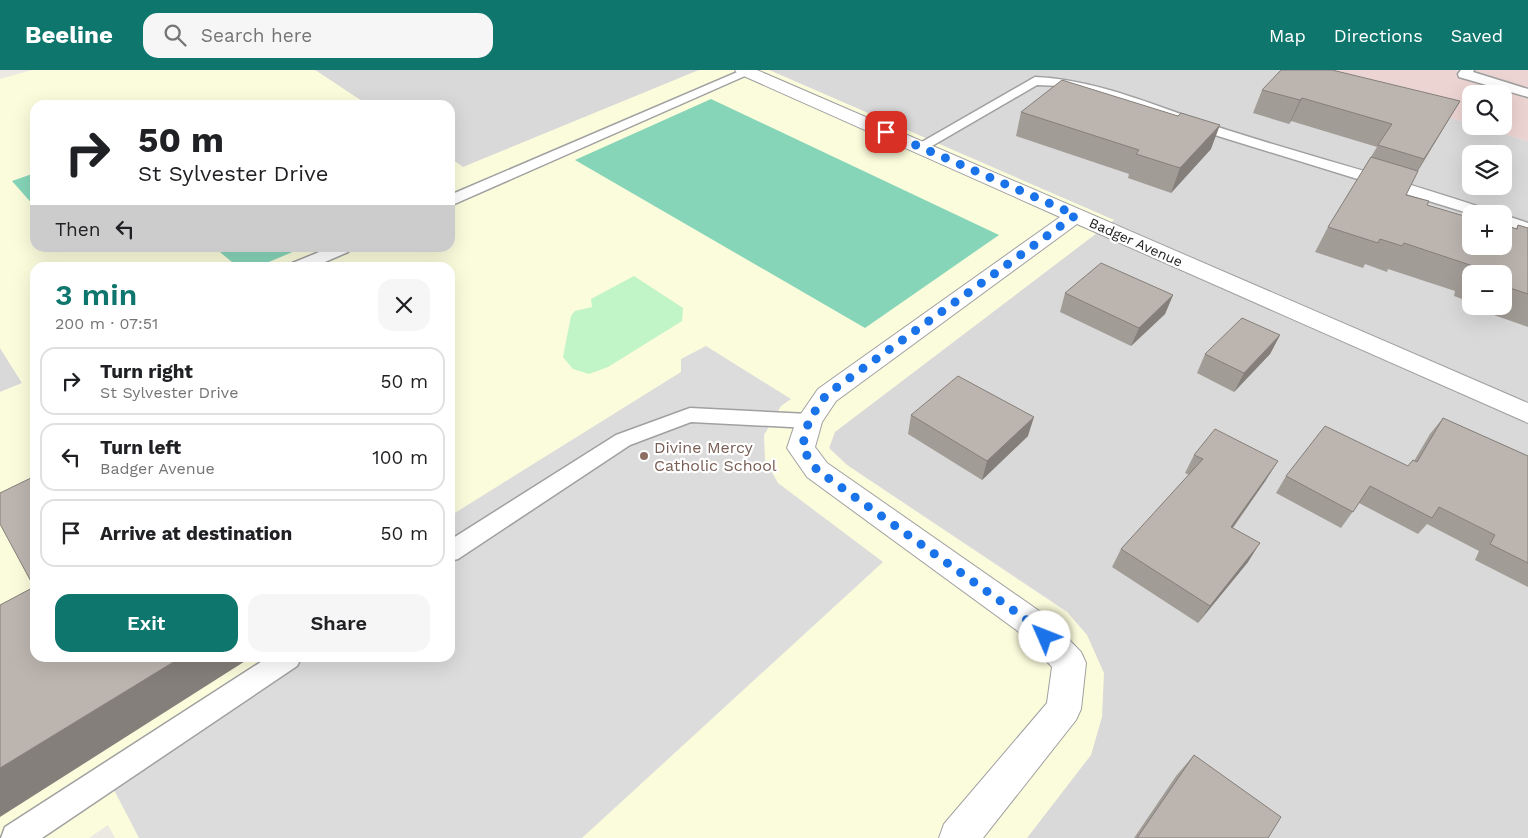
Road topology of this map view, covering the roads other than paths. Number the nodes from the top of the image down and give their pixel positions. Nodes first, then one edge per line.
1 (1468, 70) edge
2 (745, 71) edge
3 (1528, 93) edge
4 (920, 147) junction
5 (455, 199) edge
6 (1462, 206) edge
7 (1076, 215) junction
8 (1512, 223) edge
9 (1528, 228) edge
10 (333, 252) edge
11 (310, 262) edge
12 (1528, 414) edge
13 (809, 420) junction
14 (455, 549) edge
15 (282, 662) edge
16 (16, 838) edge
17 (958, 838) edge

1 - 3 lane
2 - 4 street, Badger Avenue
2 - 5 lane
4 - 6 lane
4 - 7 street, Badger Avenue
7 - 12 street, Badger Avenue
7 - 13 street
8 - 9 lane
10 - 11 lane
13 - 14 lane
13 - 17 street
15 - 16 lane

